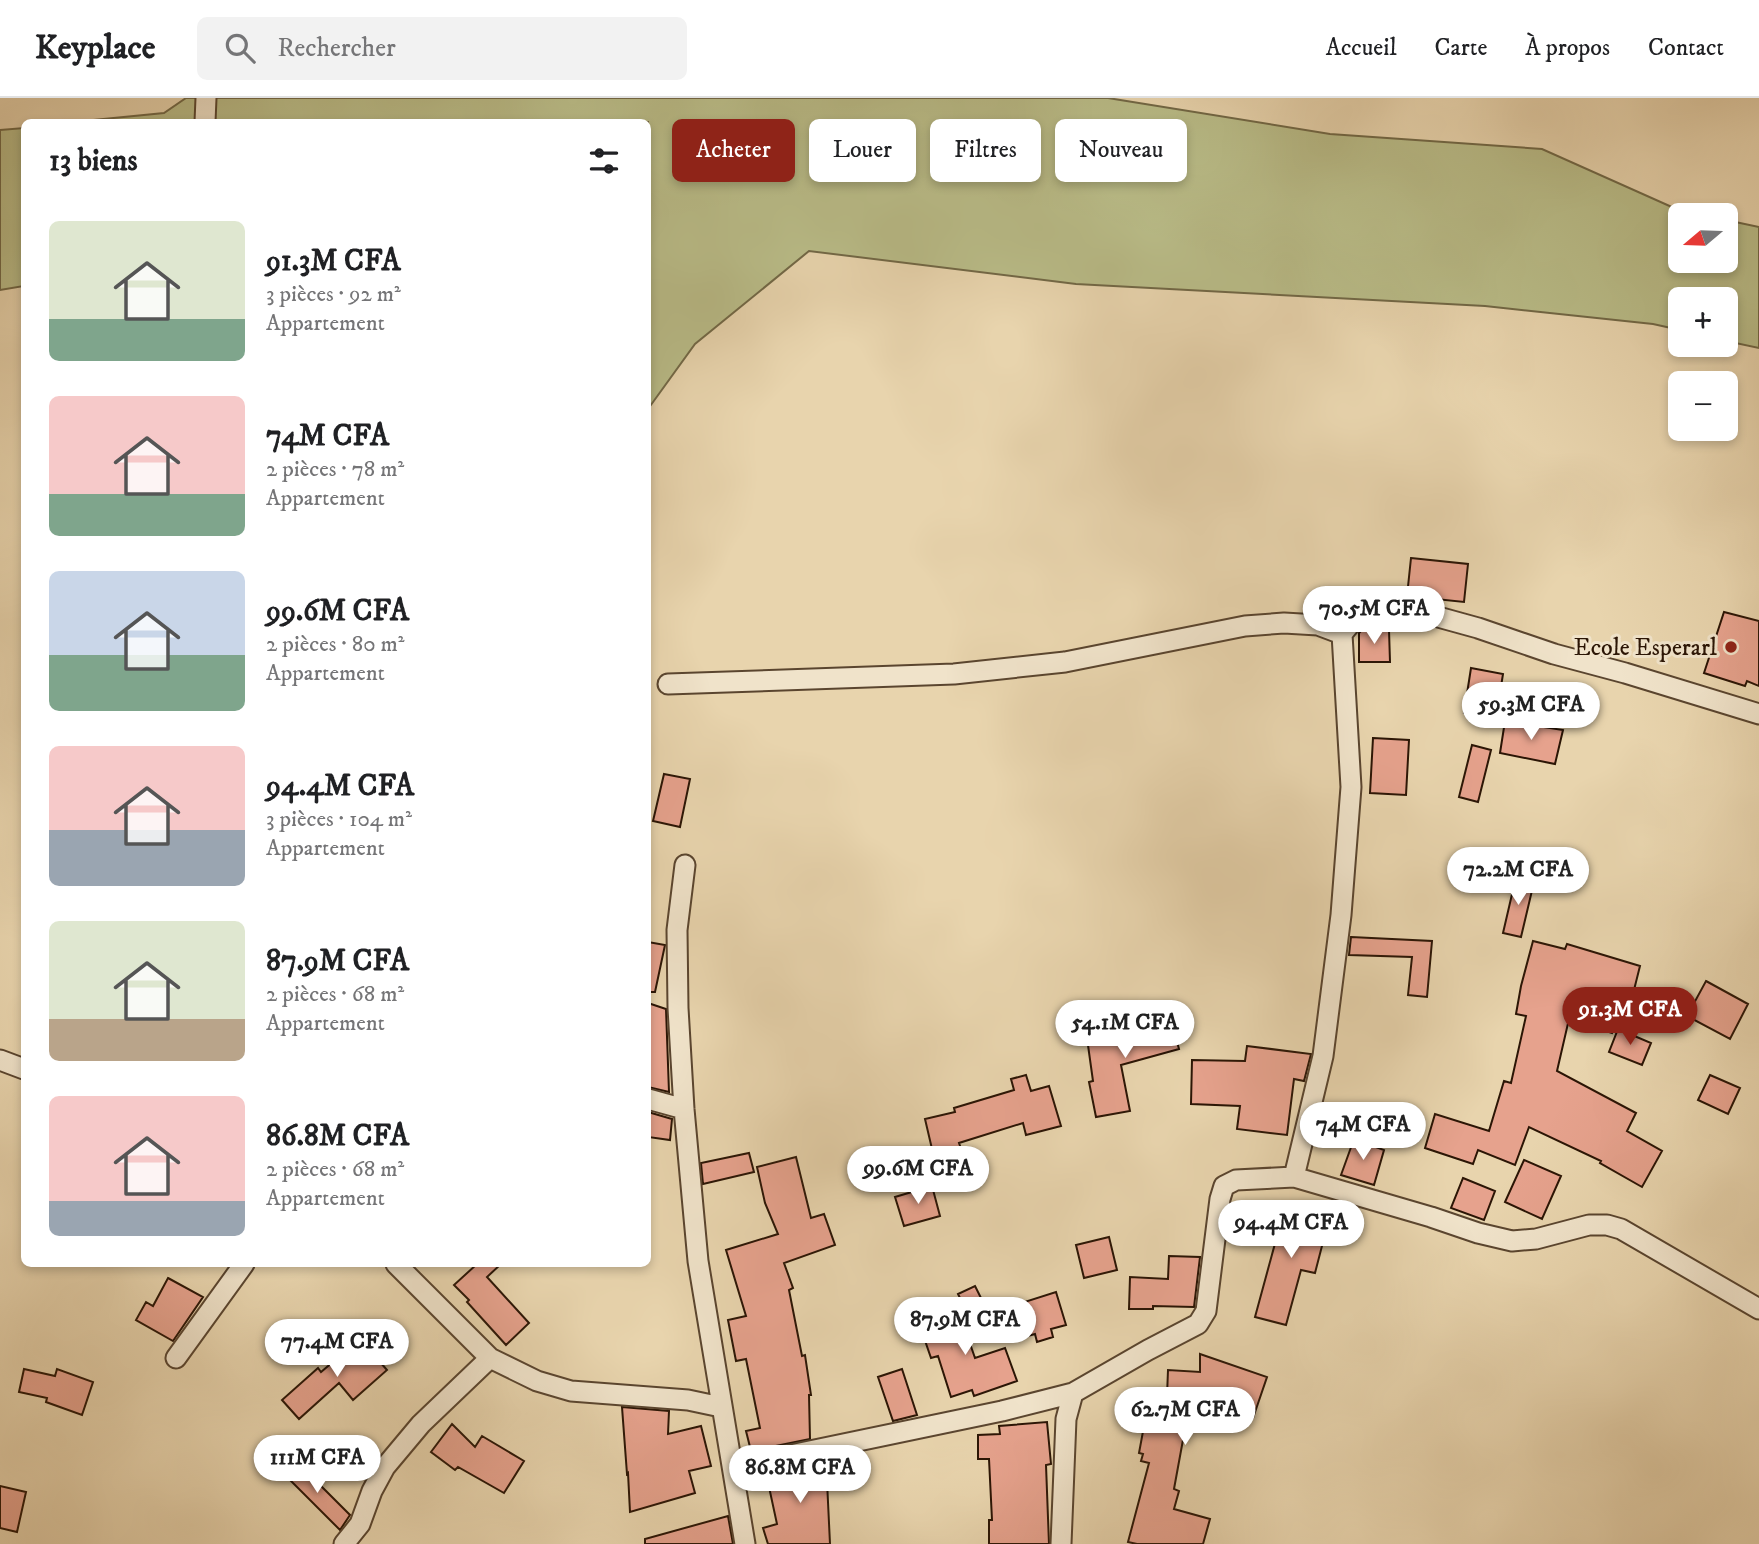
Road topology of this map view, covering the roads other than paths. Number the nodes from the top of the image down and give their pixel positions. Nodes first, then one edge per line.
1 (206, 98) edge
2 (205, 119) edge
3 (1342, 634) junction
4 (668, 684) dead end
5 (1759, 714) edge
6 (685, 865) dead end
7 (0, 1060) edge
8 (21, 1068) edge
9 (651, 1100) edge
10 (684, 1109) junction
11 (1294, 1177) junction
12 (242, 1267) edge
13 (399, 1267) edge
14 (1759, 1308) edge
15 (176, 1358) dead end
16 (490, 1358) junction
17 (1073, 1393) junction
18 (721, 1407) junction
19 (733, 1467) junction
20 (344, 1544) edge
21 (745, 1544) edge
22 (1061, 1544) edge

1 - 2 street
3 - 4 street
3 - 5 street
3 - 11 street
6 - 10 street
7 - 8 street
9 - 10 street
10 - 18 street
11 - 14 street
11 - 17 street
12 - 15 street
13 - 16 street
16 - 18 street
16 - 20 street
17 - 19 street
17 - 22 street
18 - 19 street
19 - 21 street

